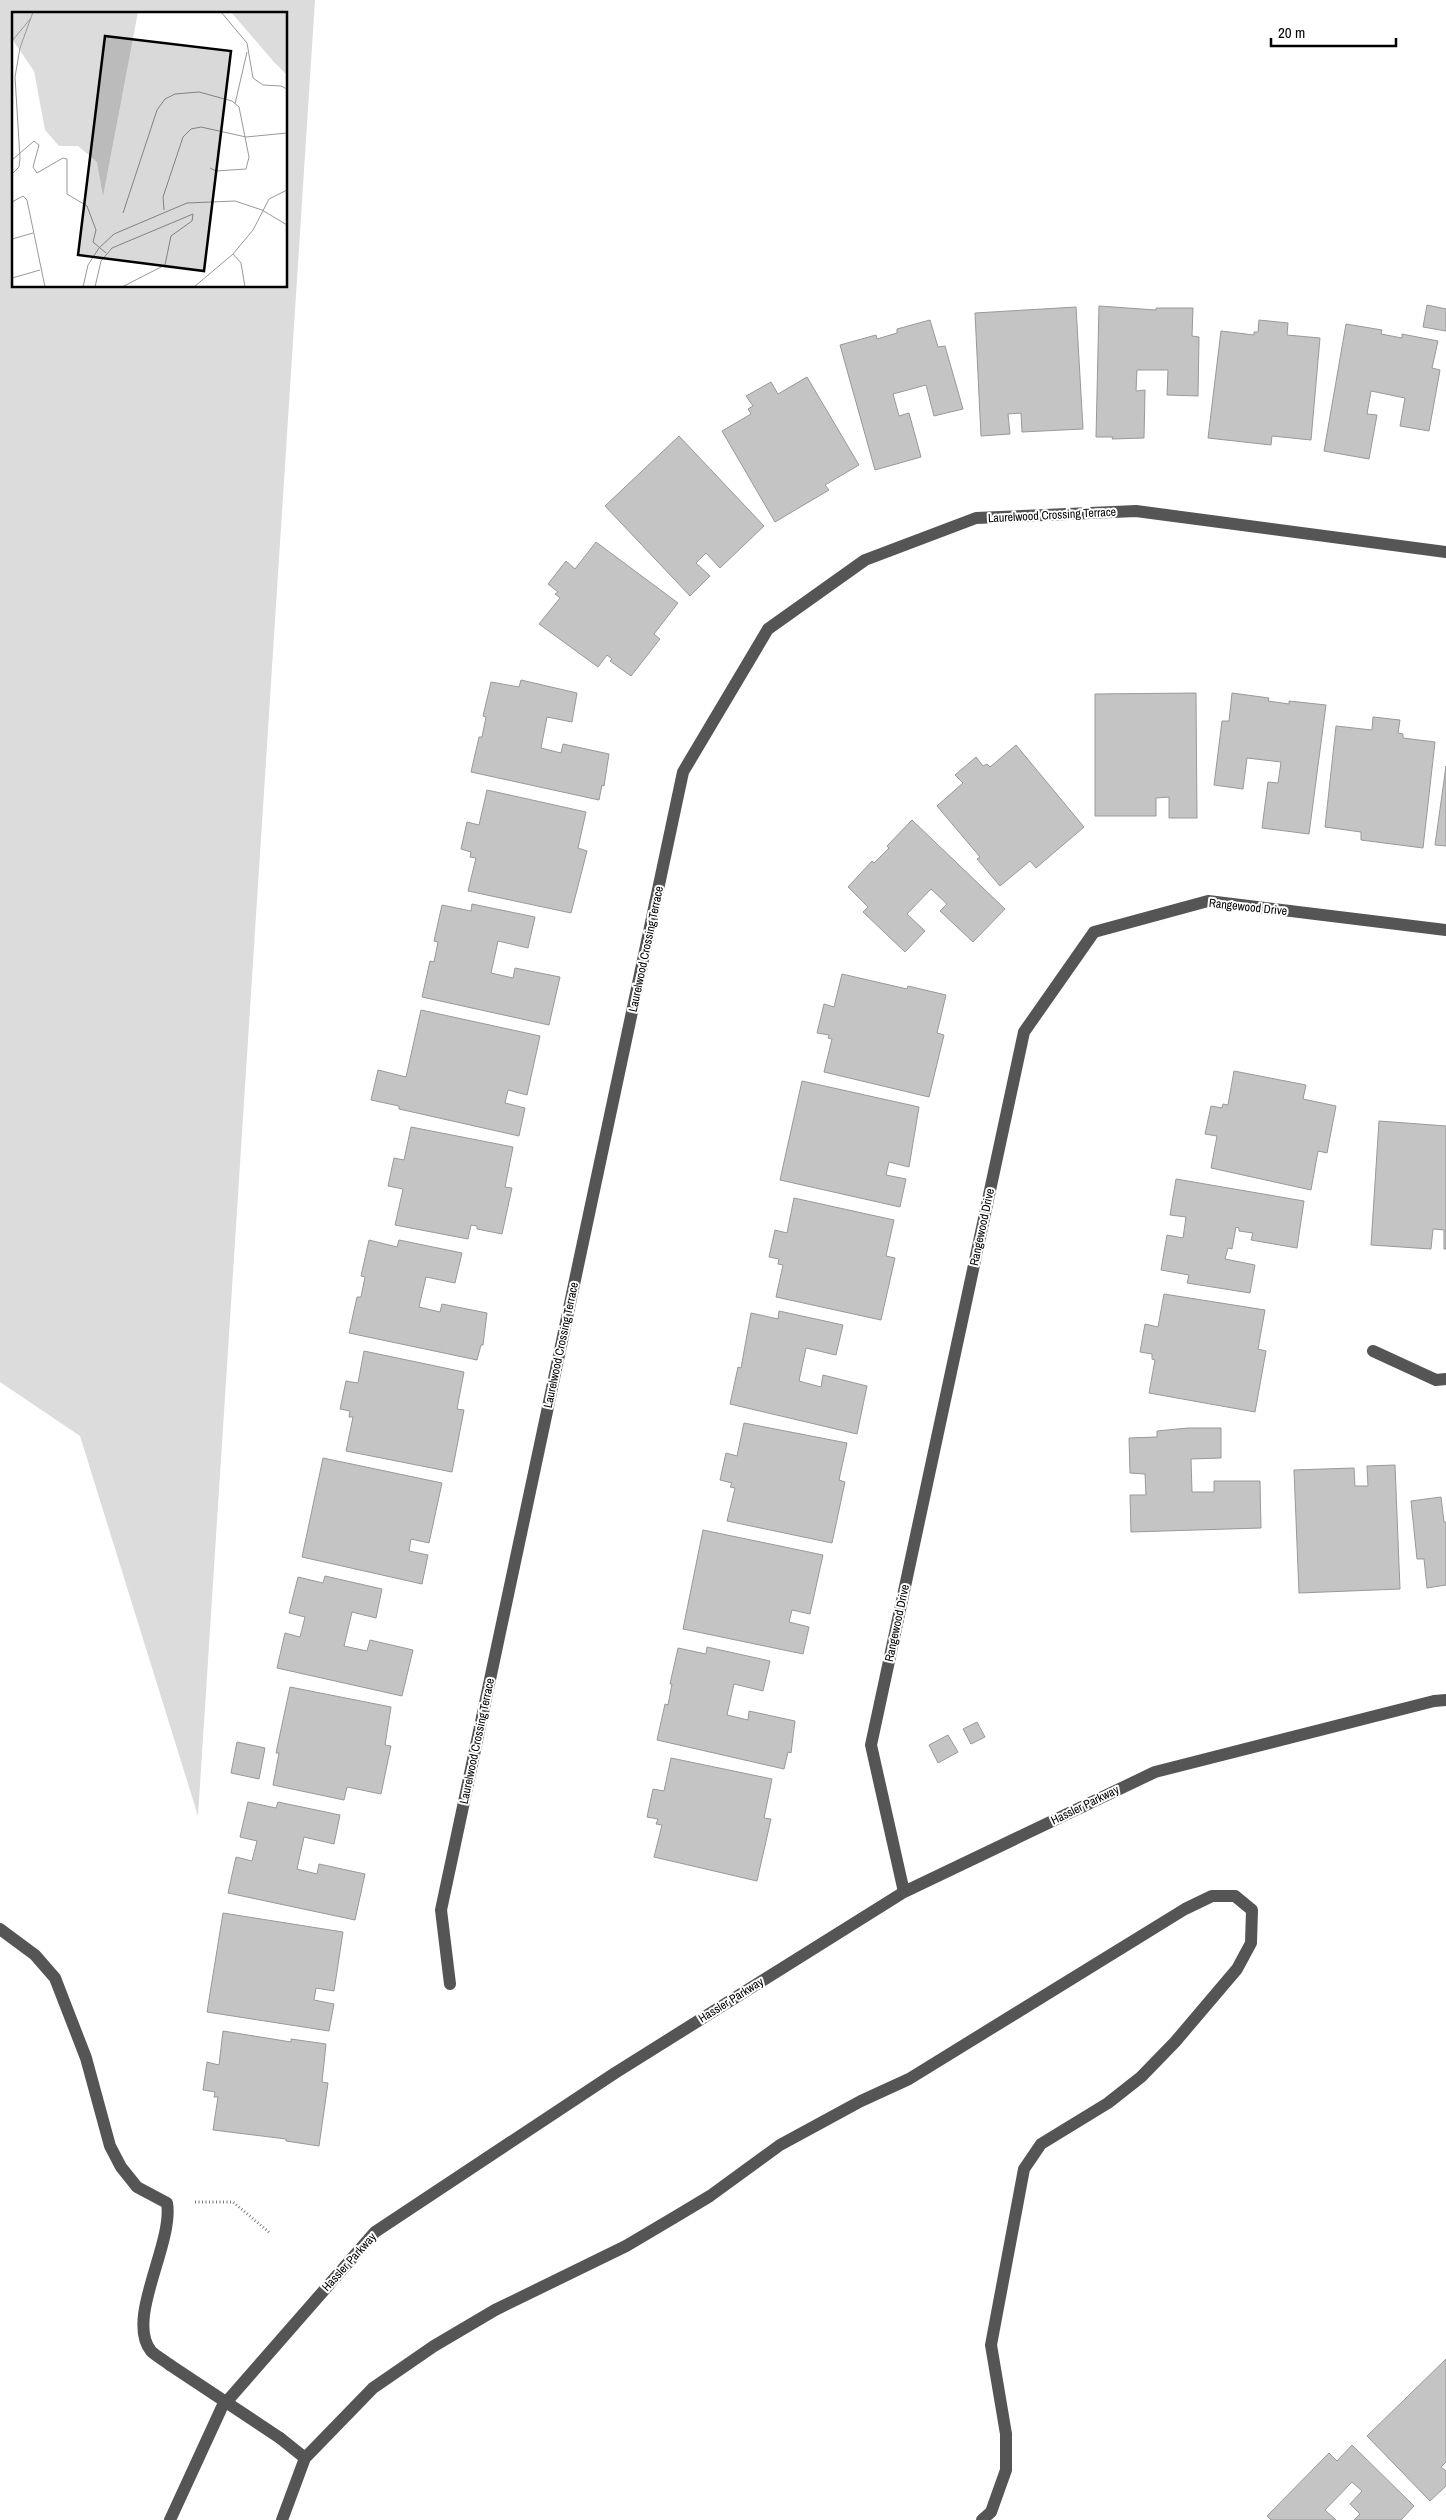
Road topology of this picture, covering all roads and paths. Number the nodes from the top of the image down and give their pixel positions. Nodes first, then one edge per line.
1 (1446, 552) edge
2 (1446, 930) edge
3 (1373, 1351) dead end
4 (1446, 1379) edge
5 (1446, 1700) edge
6 (904, 1892) junction
7 (0, 1929) edge
8 (450, 1984) dead end
9 (167, 2203) junction
10 (270, 2234) dead end
11 (305, 2458) junction
12 (170, 2520) edge
13 (282, 2520) edge
14 (982, 2520) edge

1 - 8 street, Laurelwood Crossing Terrace
2 - 6 street, Rangewood Drive
3 - 4 street
5 - 6 street, Hassler Parkway
6 - 12 street, Hassler Parkway
7 - 9 street
9 - 10 path
9 - 11 street, bridge
11 - 13 street
11 - 14 street

